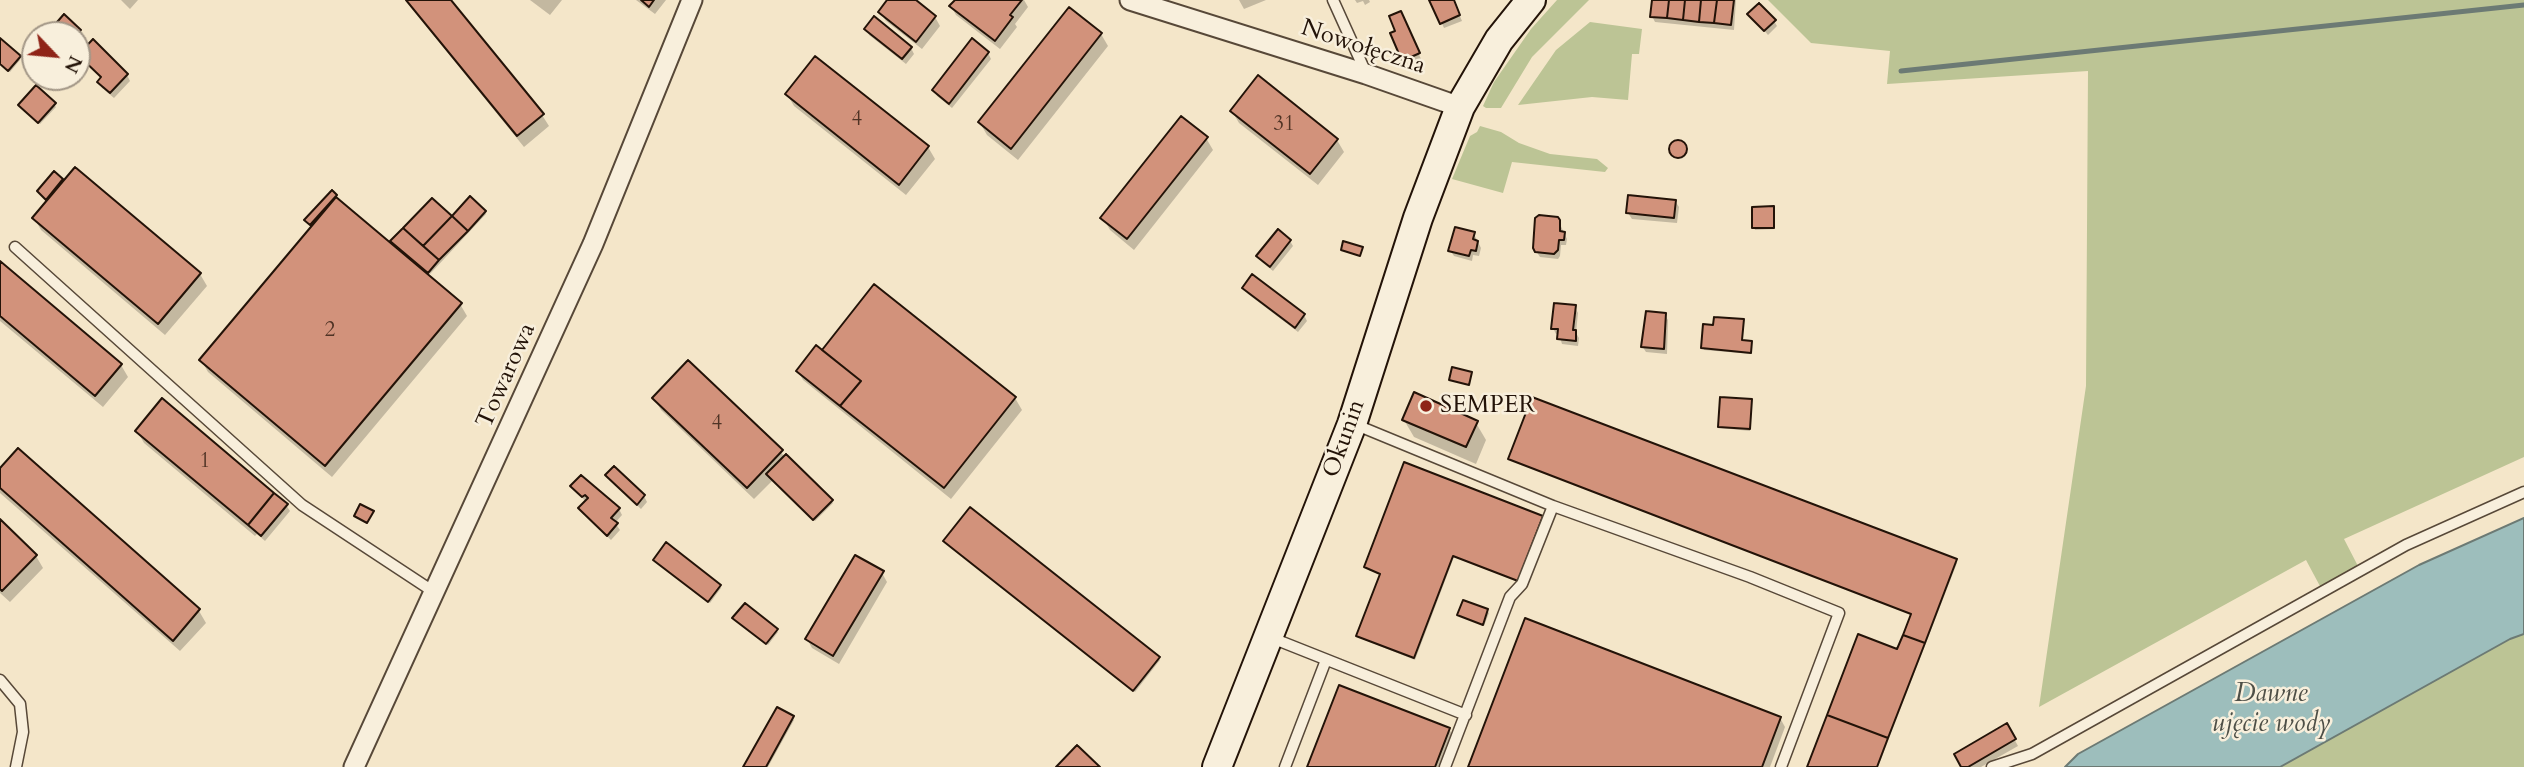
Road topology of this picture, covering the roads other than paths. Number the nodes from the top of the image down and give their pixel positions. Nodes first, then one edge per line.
1 (692, 0) edge
2 (1129, 0) edge
3 (1333, 0) edge
4 (1531, 0) edge
5 (1366, 74) junction
6 (1460, 107) junction
7 (15, 247) dead end
8 (1352, 424) junction
9 (2524, 492) edge
10 (1553, 506) junction
11 (434, 592) junction
12 (1268, 637) junction
13 (1326, 660) junction
14 (0, 680) edge
15 (1466, 715) junction
16 (16, 767) edge
17 (354, 767) edge
18 (1217, 767) edge
19 (1286, 767) edge
20 (1445, 767) edge
21 (1781, 767) edge
22 (1992, 767) edge

1 - 11 street, Towarowa
2 - 5 street, Nowołęczna
3 - 5 lane
4 - 6 main road, Okunin
5 - 6 street, Nowołęczna
6 - 8 main road, Okunin
7 - 11 lane
8 - 10 lane
8 - 12 main road, Okunin
9 - 22 lane
10 - 15 lane
10 - 21 lane
11 - 17 street, Towarowa
12 - 13 lane
12 - 18 main road, Okunin
13 - 15 lane
13 - 19 lane
14 - 16 lane
15 - 20 lane

